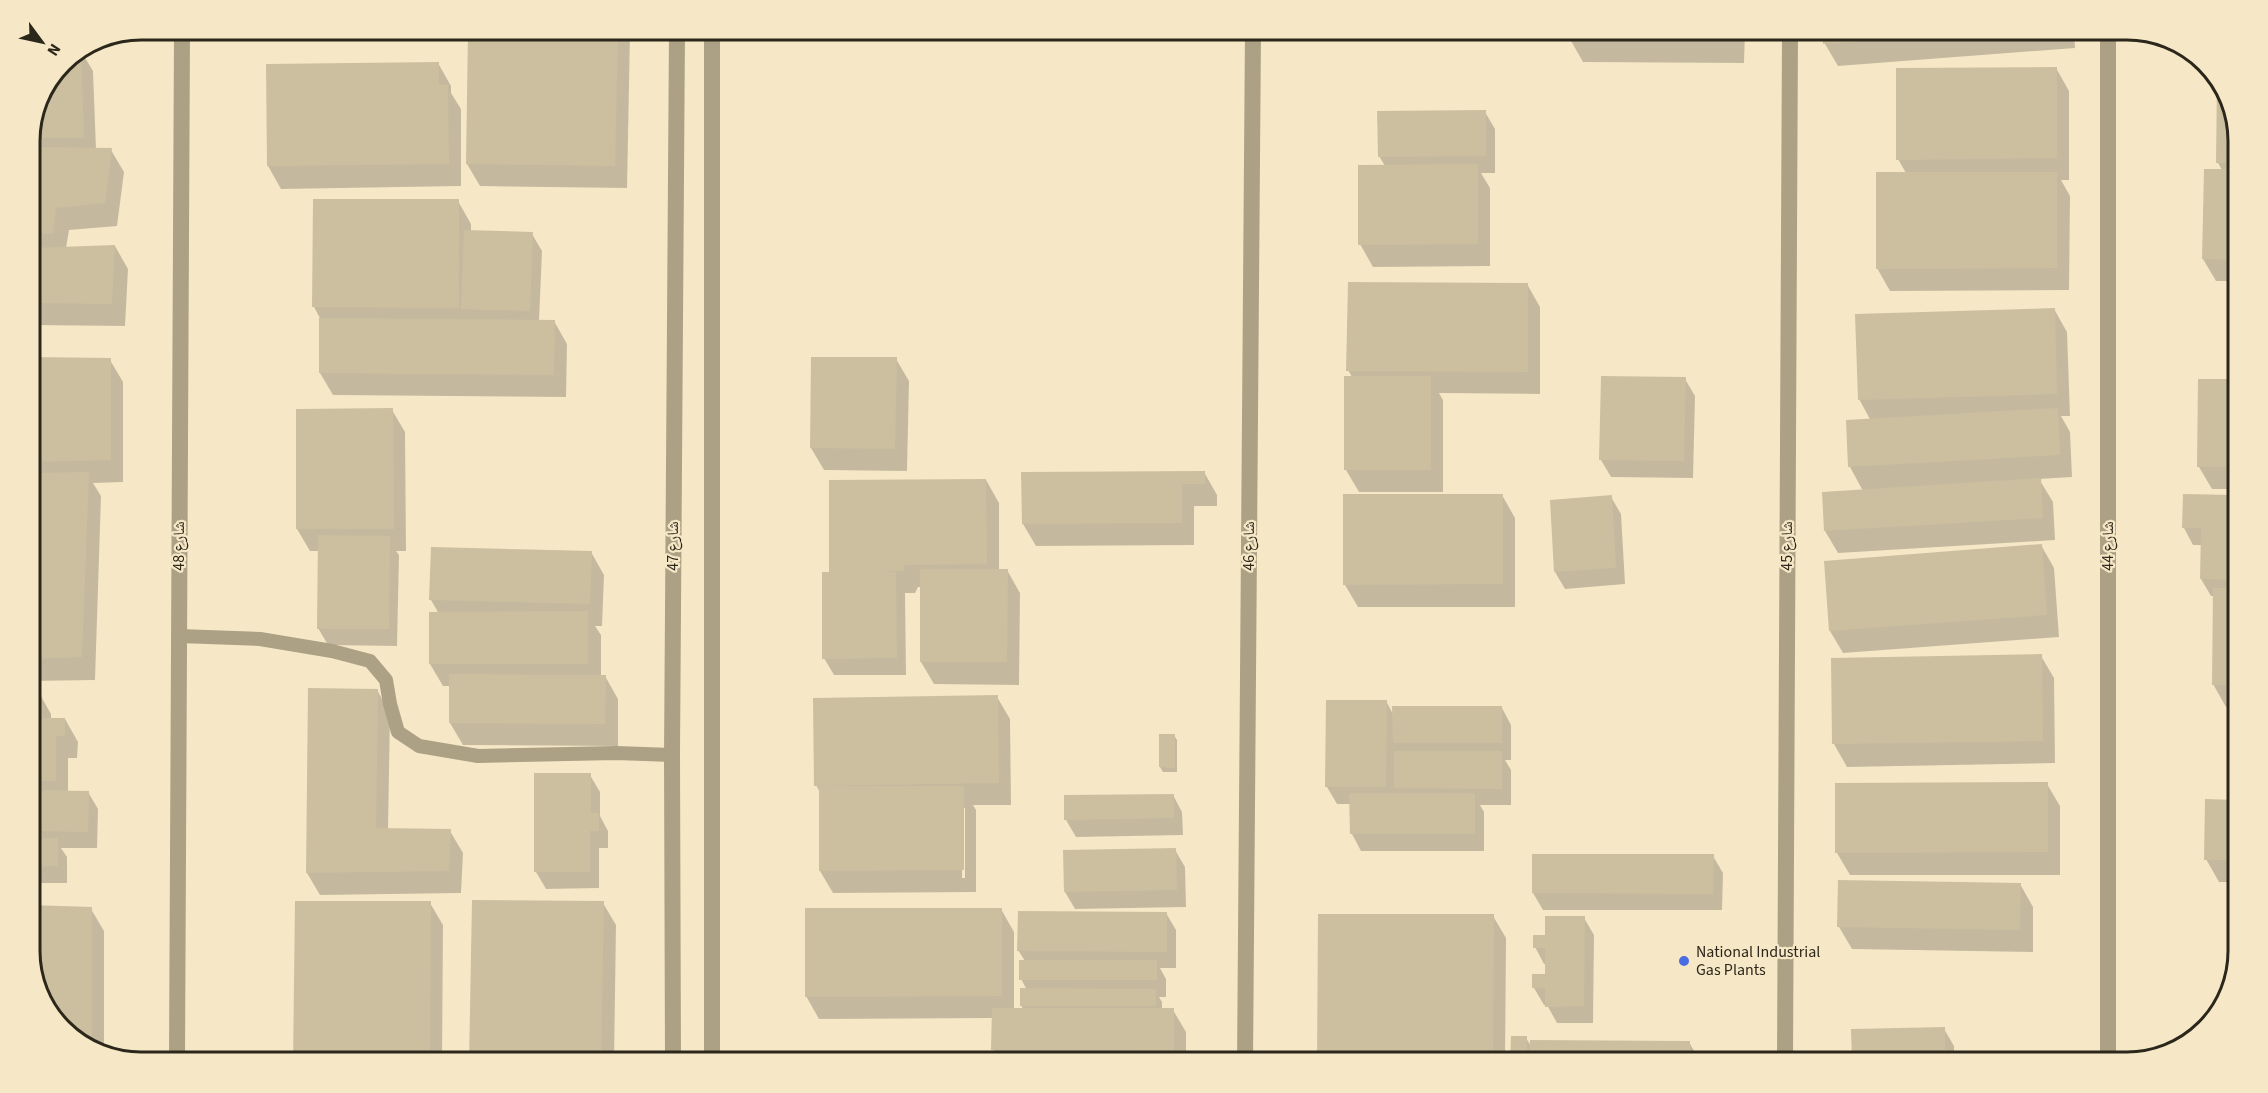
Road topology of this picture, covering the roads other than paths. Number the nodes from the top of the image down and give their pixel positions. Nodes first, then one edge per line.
1 (182, 40) edge
2 (676, 40) edge
3 (712, 40) edge
4 (1253, 40) edge
5 (1790, 40) edge
6 (2108, 40) edge
7 (179, 636) junction
8 (672, 755) junction
9 (177, 1052) edge
10 (673, 1052) edge
11 (711, 1052) edge
12 (1245, 1052) edge
13 (1785, 1052) edge
14 (2108, 1052) edge

1 - 7 street, شارع 48
2 - 8 street, شارع 47
3 - 11 street
4 - 12 street, شارع 46
5 - 13 street, شارع 45
6 - 14 street, شارع 44
7 - 8 lane
7 - 9 street, شارع 48
8 - 10 street, شارع 47

